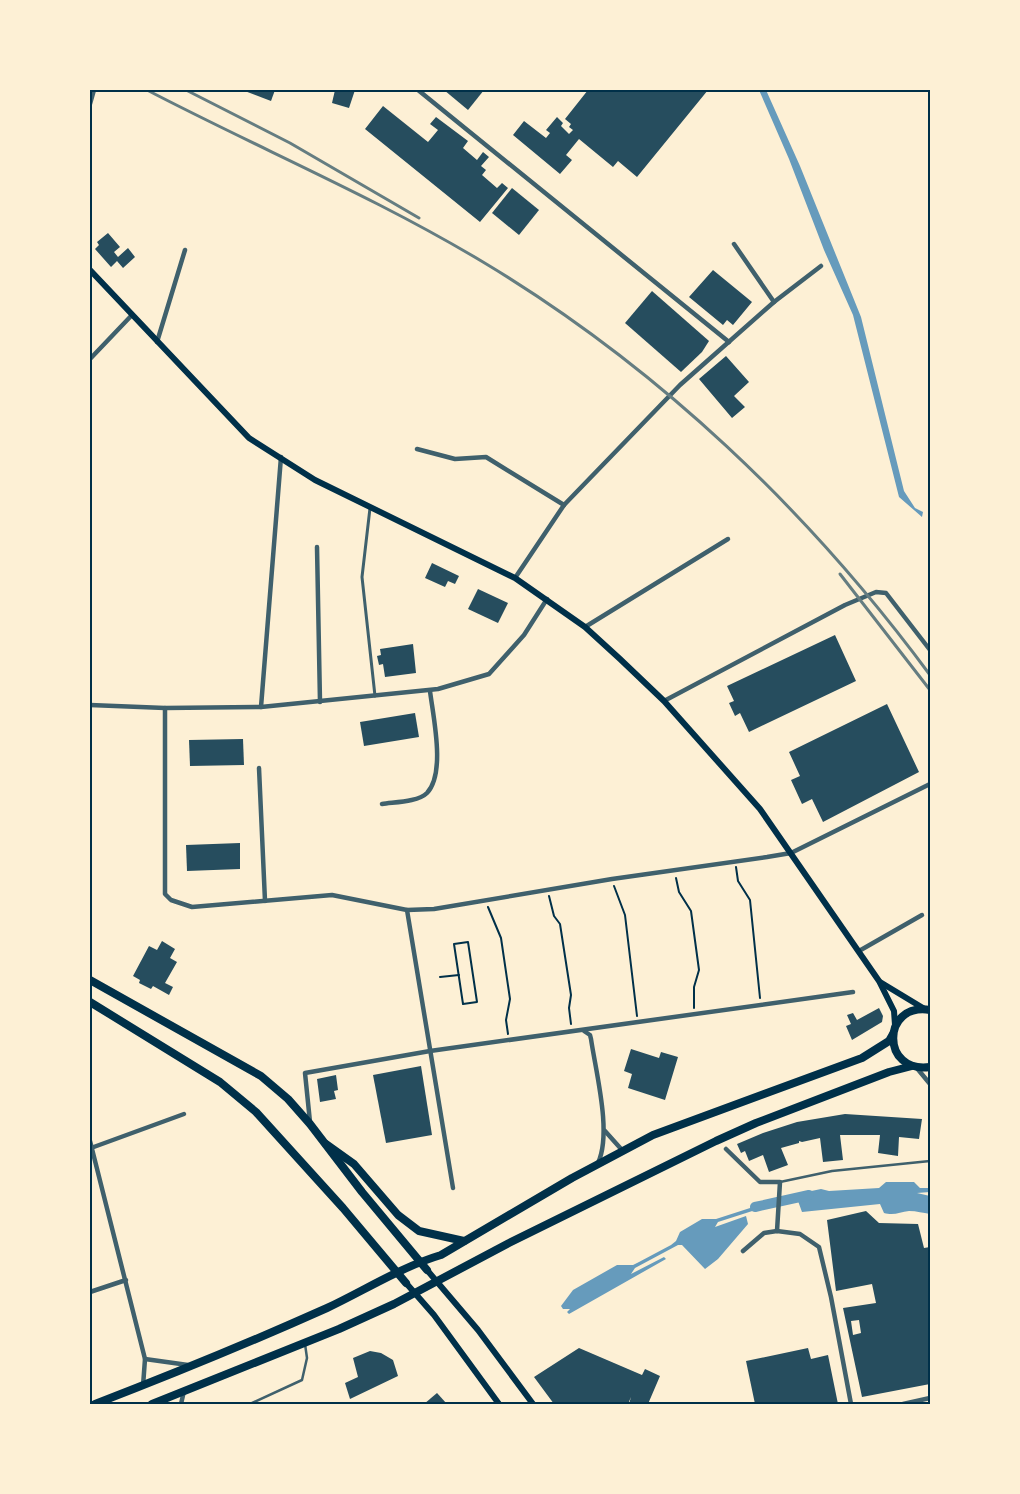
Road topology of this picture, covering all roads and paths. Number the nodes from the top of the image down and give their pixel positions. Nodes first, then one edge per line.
1 (94, 90) edge
2 (418, 90) edge
3 (91, 97) edge
4 (90, 104) edge
5 (734, 244) dead end
6 (185, 250) dead end
7 (821, 266) dead end
8 (90, 270) edge
9 (774, 302) junction
10 (131, 316) junction
11 (156, 342) junction
12 (729, 342) junction
13 (90, 359) edge
14 (417, 449) dead end
15 (281, 458) junction
16 (564, 505) junction
17 (370, 506) junction
18 (728, 539) dead end
19 (317, 547) dead end
20 (515, 578) junction
21 (547, 599) junction
22 (585, 627) junction
23 (930, 650) edge
24 (430, 691) junction
25 (375, 696) junction
26 (664, 701) junction
27 (320, 702) junction
28 (90, 705) edge
29 (164, 708) junction
30 (261, 708) junction
31 (259, 768) dead end
32 (930, 784) edge
33 (382, 804) dead end
34 (791, 853) junction
35 (735, 862) junction
36 (674, 870) junction
37 (612, 879) junction
38 (548, 892) junction
39 (265, 901) junction
40 (487, 901) junction
41 (407, 910) junction
42 (922, 915) dead end
43 (859, 951) junction
44 (458, 975) junction
45 (440, 978) dead end
46 (90, 980) edge
47 (879, 981) junction
48 (853, 992) dead end
49 (90, 1002) edge
50 (762, 1005) junction
51 (928, 1009) edge
52 (694, 1013) junction
53 (638, 1021) junction
54 (895, 1025) junction
55 (583, 1030) junction
56 (572, 1032) junction
57 (893, 1034) junction
58 (509, 1041) junction
59 (430, 1051) junction
60 (914, 1067) junction
61 (930, 1067) edge
62 (930, 1084) edge
63 (184, 1114) dead end
64 (310, 1124) junction
65 (604, 1130) junction
66 (90, 1141) edge
67 (326, 1144) junction
68 (91, 1148) edge
69 (726, 1149) dead end
70 (622, 1150) junction
71 (930, 1161) edge
72 (597, 1164) junction
73 (780, 1182) junction
74 (453, 1188) dead end
75 (777, 1231) junction
76 (464, 1241) junction
77 (743, 1252) dead end
78 (420, 1261) junction
79 (427, 1270) joint
80 (398, 1273) junction
81 (126, 1280) junction
82 (406, 1282) joint
83 (438, 1282) junction
84 (90, 1292) edge
85 (415, 1293) junction
86 (305, 1343) junction
87 (145, 1359) junction
88 (189, 1366) junction
89 (143, 1386) junction
90 (184, 1391) junction
91 (930, 1398) edge
92 (95, 1404) edge
93 (152, 1404) edge
94 (180, 1404) edge
95 (250, 1404) edge
96 (499, 1404) edge
97 (533, 1404) edge
98 (851, 1404) edge
99 (903, 1404) edge

1 - 3 street
2 - 12 street
3 - 4 street
5 - 9 street
6 - 11 street
7 - 9 street
8 - 10 main road
9 - 12 street
10 - 11 main road
10 - 13 street
11 - 15 main road
12 - 16 street
14 - 16 street
15 - 17 main road
15 - 30 street
16 - 20 street
17 - 20 main road
17 - 25 street
18 - 22 street
19 - 27 street
20 - 21 main road
21 - 22 main road
21 - 24 street
22 - 26 main road
23 - 26 street
24 - 25 street
24 - 33 street
25 - 27 street
26 - 34 main road
27 - 30 street
28 - 29 street
29 - 30 street
29 - 39 street
31 - 39 street
32 - 34 street
34 - 35 street
34 - 43 main road
35 - 36 street
35 - 50 path
36 - 37 street
36 - 52 path
37 - 38 street
37 - 53 path
38 - 40 street
38 - 56 path
39 - 41 street
40 - 41 street
40 - 58 path
41 - 59 street
42 - 43 street
43 - 47 main road
44 - 44 path
44 - 45 path
46 - 64 main road
47 - 51 main road
47 - 54 main road
48 - 50 street
49 - 80 main road
50 - 52 street
51 - 54 main road
52 - 53 street
53 - 55 street
54 - 57 main road
55 - 56 street
55 - 65 street
56 - 58 street
57 - 60 main road
57 - 70 main road
58 - 59 street
59 - 64 street
59 - 74 street
60 - 61 main road
60 - 62 street
60 - 83 main road
63 - 68 street
64 - 67 main road
65 - 70 street
65 - 72 street
66 - 68 street
67 - 76 main road
67 - 78 main road
68 - 81 street
69 - 73 street
70 - 72 main road
71 - 73 lane
72 - 76 main road
73 - 75 street
75 - 77 street
75 - 98 street
76 - 78 main road
78 - 79 main road
78 - 80 main road
79 - 83 main road
80 - 82 main road
80 - 88 main road
81 - 84 street
81 - 87 street
82 - 85 main road
83 - 85 main road
83 - 97 main road
85 - 86 main road
85 - 96 main road
86 - 90 main road
86 - 95 lane
87 - 88 street
87 - 89 street
88 - 89 main road
89 - 92 main road
90 - 93 main road
90 - 94 street
91 - 99 street

